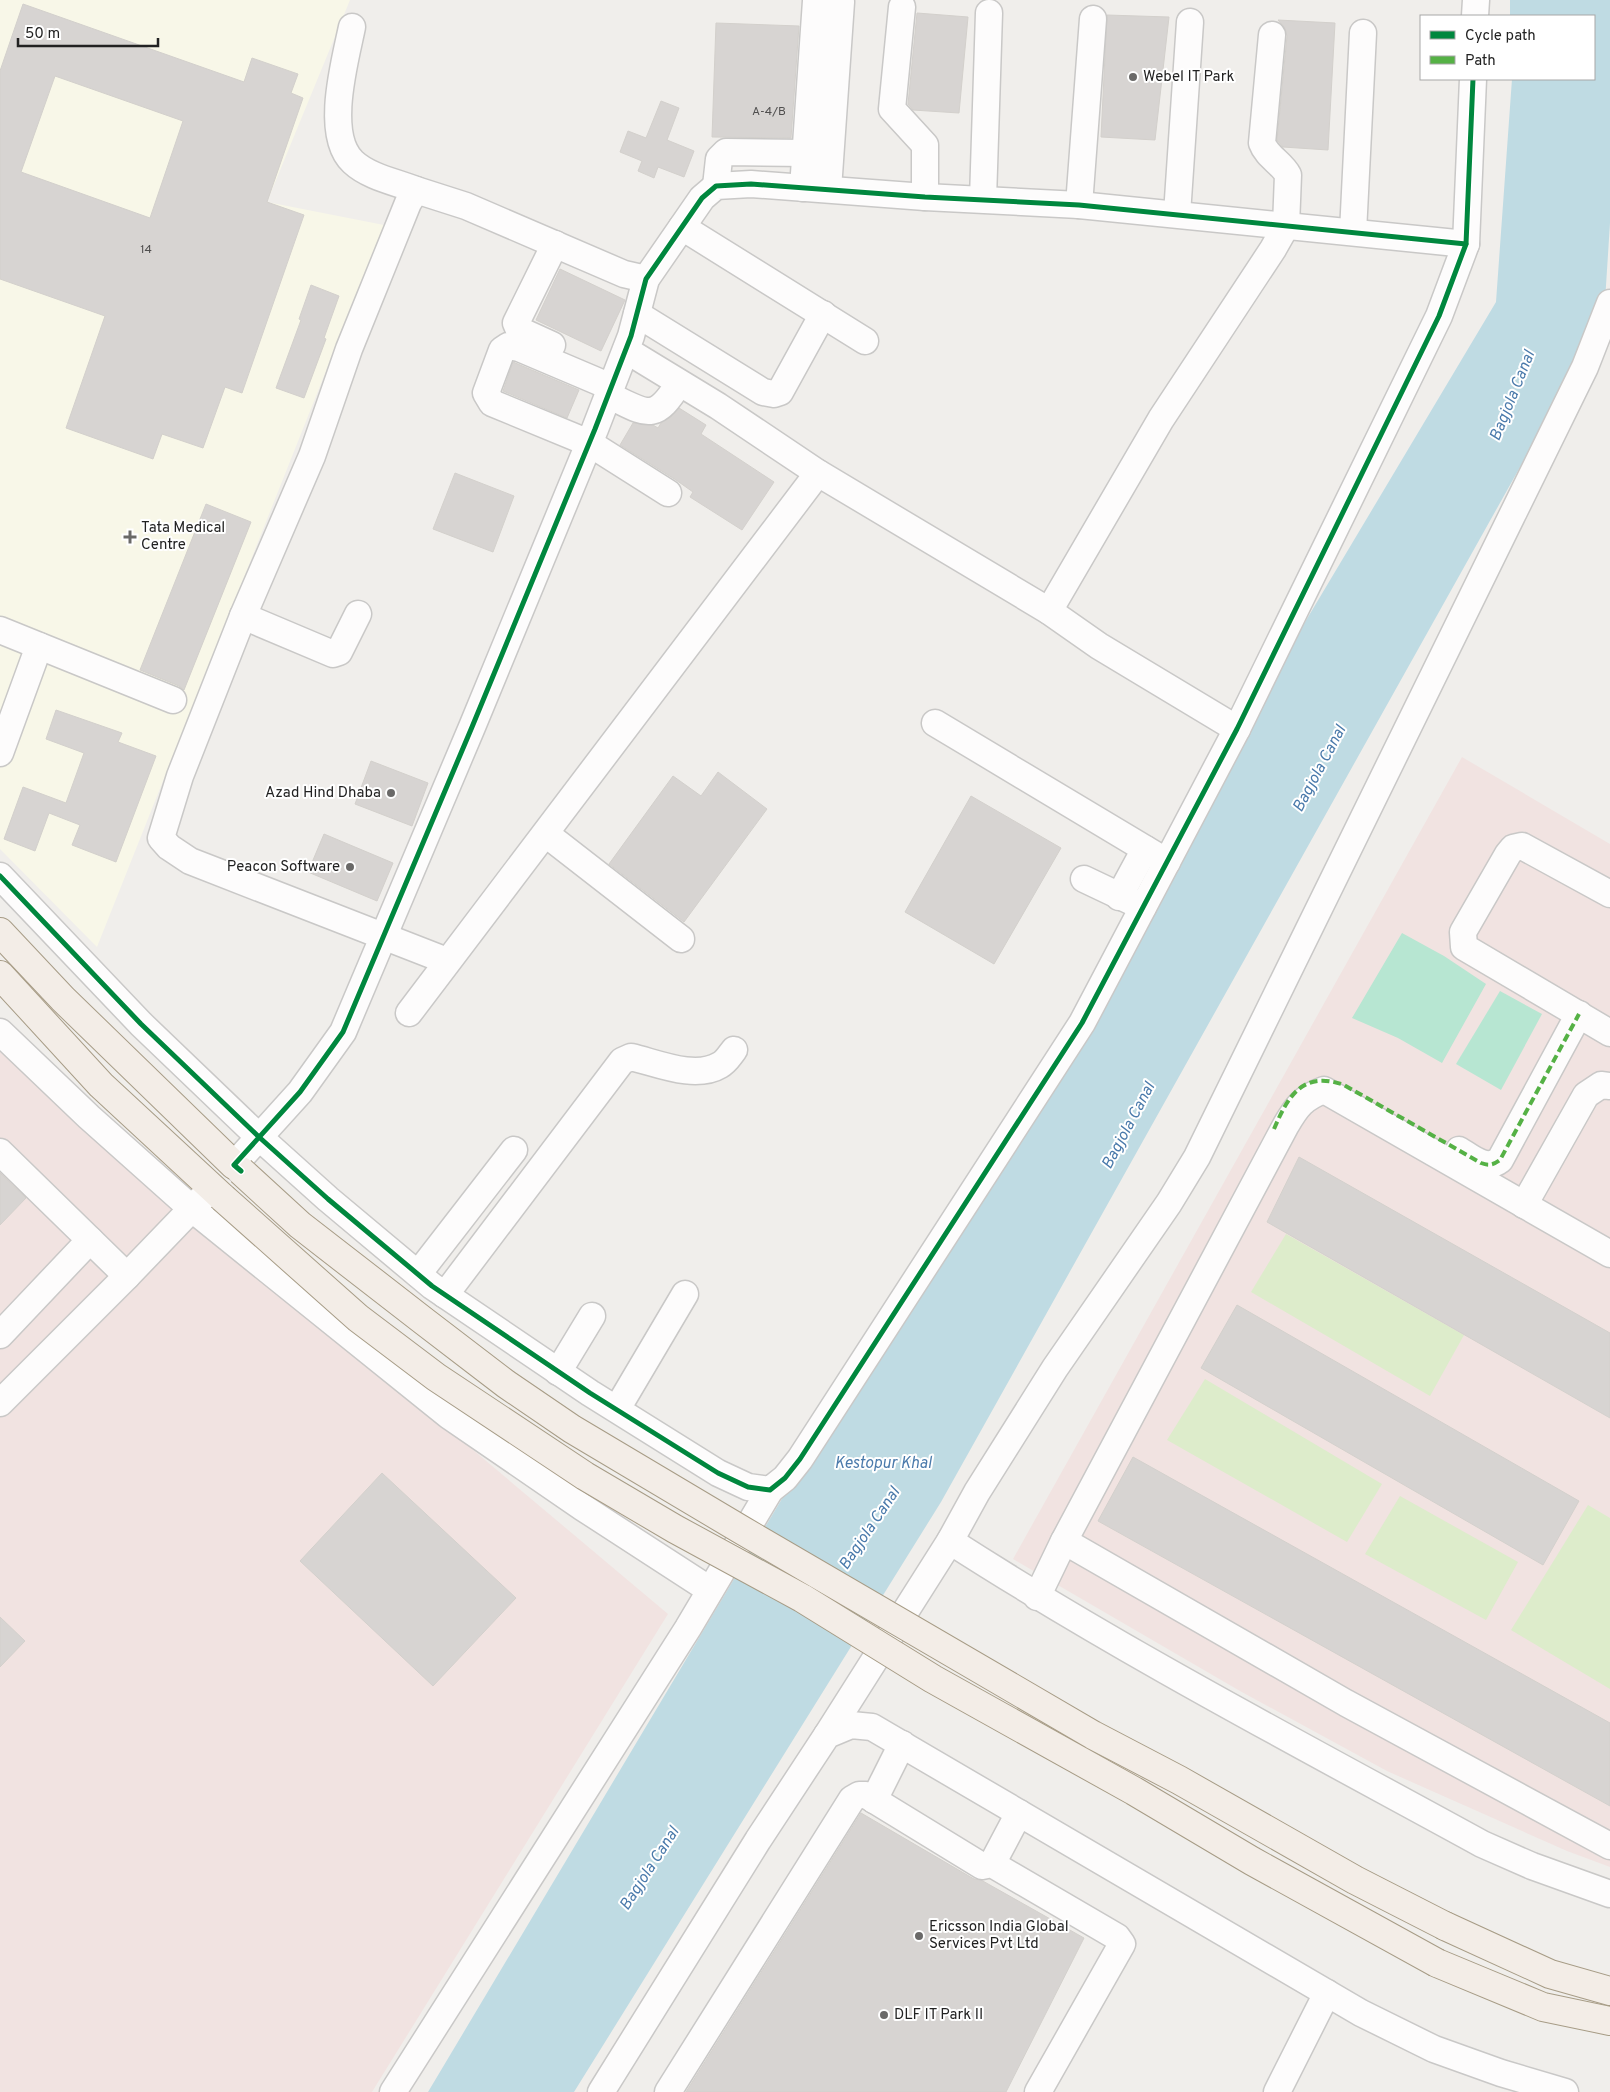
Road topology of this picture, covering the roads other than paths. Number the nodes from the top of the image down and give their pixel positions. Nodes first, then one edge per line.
1 (1476, 0) edge
2 (828, 2) edge
3 (902, 7) dead end
4 (989, 13) dead end
5 (1475, 15) edge
6 (1099, 21) dead end
7 (1190, 22) dead end
8 (352, 27) dead end
9 (1363, 33) dead end
10 (1272, 35) dead end
11 (1473, 80) edge
12 (805, 153) junction
13 (716, 186) junction
14 (802, 188) junction
15 (416, 190) junction
16 (828, 190) junction
17 (925, 197) junction
18 (983, 199) junction
19 (1089, 206) junction
20 (1177, 214) junction
21 (1286, 226) junction
22 (682, 227) junction
23 (1353, 232) junction
24 (554, 244) junction
25 (1466, 244) junction
26 (646, 279) junction
27 (1610, 303) edge
28 (637, 314) junction
29 (823, 314) junction
30 (864, 341) dead end
31 (626, 350) junction
32 (679, 383) junction
33 (611, 386) junction
34 (589, 443) junction
35 (818, 473) junction
36 (668, 492) dead end
37 (1049, 611) junction
38 (358, 614) dead end
39 (243, 616) junction
40 (0, 630) edge
41 (39, 646) junction
42 (173, 700) dead end
43 (936, 723) dead end
44 (1237, 729) junction
45 (0, 753) edge
46 (546, 834) junction
47 (1145, 849) junction
48 (1167, 862) junction
49 (0, 876) edge
50 (1084, 879) dead end
51 (1610, 894) edge
52 (1119, 897) junction
53 (1144, 908) junction
54 (0, 932) edge
55 (384, 936) junction
56 (681, 939) dead end
57 (447, 961) junction
58 (0, 975) edge
59 (409, 1013) dead end
60 (1579, 1014) junction
61 (0, 1032) edge
62 (1610, 1033) edge
63 (734, 1050) dead end
64 (1610, 1086) edge
65 (1274, 1130) dead end
66 (259, 1137) junction
67 (514, 1150) dead end
68 (0, 1152) edge
69 (237, 1168) junction
70 (218, 1193) junction
71 (1524, 1205) junction
72 (191, 1208) junction
73 (90, 1240) junction
74 (1610, 1254) edge
75 (418, 1274) junction
76 (127, 1276) junction
77 (685, 1294) dead end
78 (445, 1295) junction
79 (592, 1316) dead end
80 (0, 1335) edge
81 (558, 1372) junction
82 (0, 1403) edge
83 (617, 1410) junction
84 (770, 1490) junction
85 (950, 1541) junction
86 (1064, 1541) junction
87 (710, 1590) junction
88 (1037, 1597) junction
89 (827, 1735) junction
90 (902, 1744) junction
91 (874, 1800) junction
92 (1019, 1813) junction
93 (1610, 1846) edge
94 (992, 1864) junction
95 (1610, 1894) edge
96 (1610, 1991) edge
97 (1327, 1993) junction
98 (1610, 2021) edge
99 (392, 2092) edge
100 (601, 2092) edge
101 (668, 2092) edge
102 (1038, 2092) edge
103 (1277, 2092) edge
104 (1564, 2092) edge

1 - 5 street
2 - 12 street
2 - 16 street
3 - 17 street
4 - 18 street
6 - 19 street
7 - 20 street
8 - 15 street
9 - 23 street
10 - 21 street
11 - 25 street
12 - 13 street
12 - 14 street
13 - 14 street
13 - 22 street
14 - 16 street
15 - 24 street
15 - 39 street
16 - 17 street
17 - 18 street
18 - 19 street
19 - 20 street
20 - 21 street
21 - 23 street
21 - 37 street
22 - 26 street
22 - 29 street
23 - 25 street
24 - 26 street
24 - 33 street
25 - 44 street
26 - 28 street
27 - 85 street
28 - 29 street
28 - 31 street
29 - 30 street
31 - 32 street
31 - 33 street
32 - 33 street
32 - 35 street
33 - 34 street
33 - 34 street
34 - 36 street
34 - 55 street
35 - 37 street
35 - 46 street
37 - 44 street
38 - 39 street
39 - 55 street
40 - 41 street
41 - 42 street
41 - 45 street
43 - 47 street
44 - 48 street
46 - 56 street
46 - 57 street
47 - 48 street
47 - 52 street
48 - 53 street
49 - 66 street
50 - 52 street
51 - 60 street
52 - 53 street
53 - 84 street
54 - 69 main road
55 - 57 street
55 - 66 street
57 - 59 street
58 - 70 main road
60 - 62 street
60 - 65 street
61 - 72 street
63 - 78 street
64 - 71 street
66 - 69 street
66 - 75 street
67 - 75 street
68 - 73 street
69 - 96 main road, bridge
70 - 72 street
70 - 98 main road, bridge
71 - 74 street
71 - 86 street
72 - 76 street
72 - 87 street
73 - 76 street
73 - 80 street
75 - 78 street
76 - 82 street
77 - 83 street
78 - 81 street
79 - 81 street
81 - 83 street
83 - 84 street
84 - 87 street
85 - 88 street
85 - 89 street
86 - 88 street
86 - 93 street
87 - 99 street
88 - 95 street
89 - 90 street
89 - 100 street
90 - 91 street
90 - 92 street
91 - 94 street
91 - 101 street
92 - 94 street
92 - 97 street
94 - 102 street
97 - 103 street
97 - 104 street

